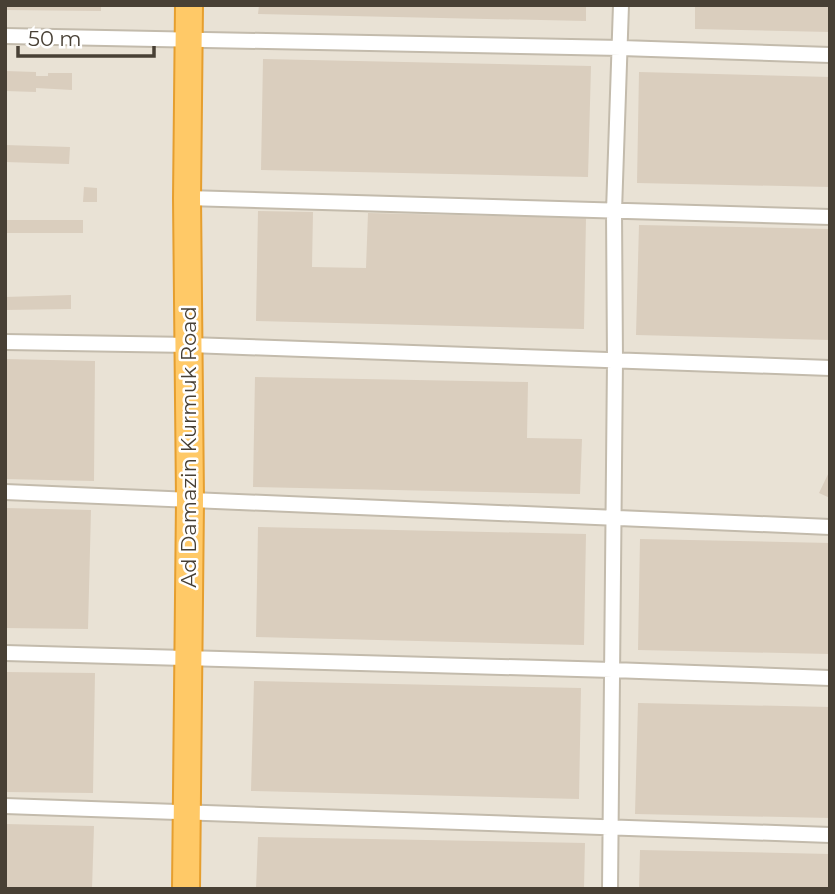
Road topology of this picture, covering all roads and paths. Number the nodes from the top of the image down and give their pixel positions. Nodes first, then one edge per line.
1 (189, 5) edge
2 (621, 5) edge
3 (5, 36) edge
4 (189, 41) junction
5 (621, 48) junction
6 (830, 55) edge
7 (187, 198) junction
8 (614, 211) junction
9 (830, 217) edge
10 (5, 342) edge
11 (190, 345) junction
12 (615, 360) junction
13 (830, 368) edge
14 (5, 492) edge
15 (190, 500) junction
16 (613, 519) junction
17 (830, 527) edge
18 (5, 653) edge
19 (188, 660) junction
20 (612, 670) junction
21 (830, 678) edge
22 (5, 806) edge
23 (188, 811) junction
24 (610, 826) junction
25 (830, 835) edge
26 (186, 889) edge
27 (610, 889) edge

1 - 4 highway, Ad Damazin Kurmuk Road
2 - 5 street
3 - 4 street
4 - 5 street
4 - 7 highway, Ad Damazin Kurmuk Road
5 - 6 street
5 - 8 street
7 - 8 street
7 - 11 highway, Ad Damazin Kurmuk Road
8 - 9 street
8 - 12 street
10 - 11 street
11 - 12 street
11 - 15 highway, Ad Damazin Kurmuk Road
12 - 13 street
12 - 16 street
14 - 15 street
15 - 16 street
15 - 19 highway, Ad Damazin Kurmuk Road
16 - 17 street
16 - 20 street
18 - 19 street
19 - 20 street
19 - 23 highway, Ad Damazin Kurmuk Road
20 - 21 street
20 - 24 street
22 - 23 street
23 - 24 street
23 - 26 highway, Ad Damazin Kurmuk Road
24 - 25 street
24 - 27 street

